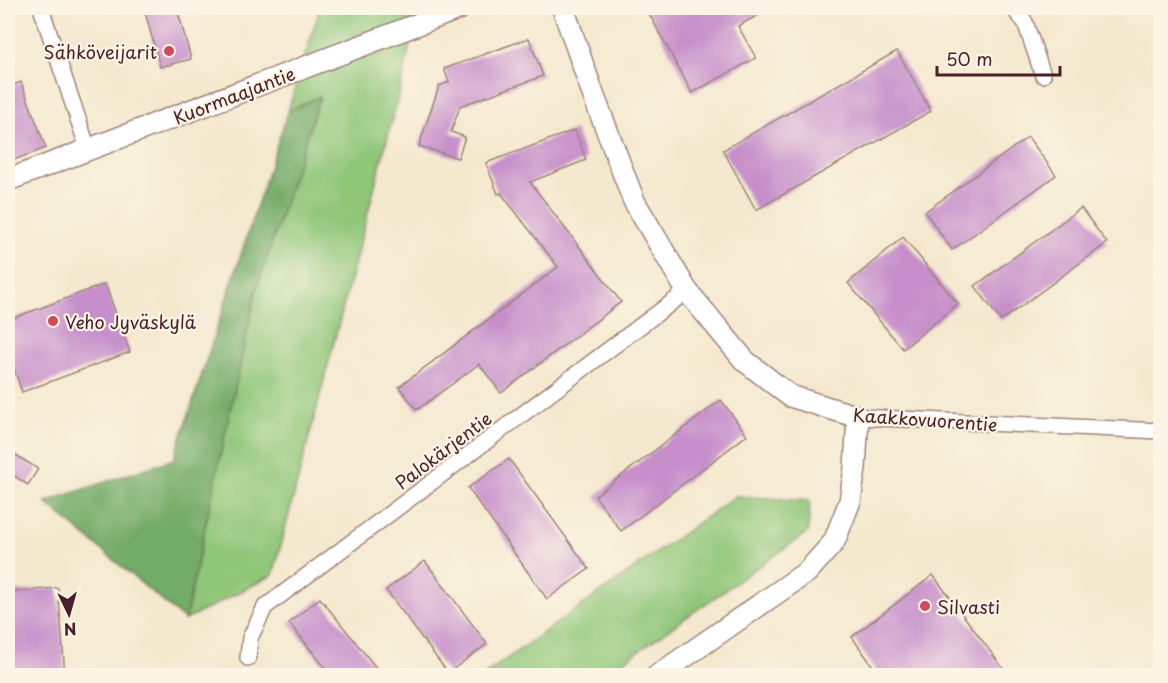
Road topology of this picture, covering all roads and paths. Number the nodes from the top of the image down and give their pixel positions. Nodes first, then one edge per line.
1 (41, 8) edge
2 (460, 8) edge
3 (563, 8) edge
4 (1013, 8) edge
5 (1043, 75) dead end
6 (88, 149) junction
7 (8, 180) edge
8 (687, 291) junction
9 (858, 417) junction
10 (1161, 431) edge
11 (248, 658) dead end
12 (657, 675) edge

1 - 6 street
2 - 6 street, Kuormaajantie
3 - 8 street, Kaakkovuorentie
4 - 5 street
6 - 7 street, Kuormaajantie
8 - 9 street, Kaakkovuorentie
8 - 11 street, Palokärjentie
9 - 10 street, Kaakkovuorentie
9 - 12 street

